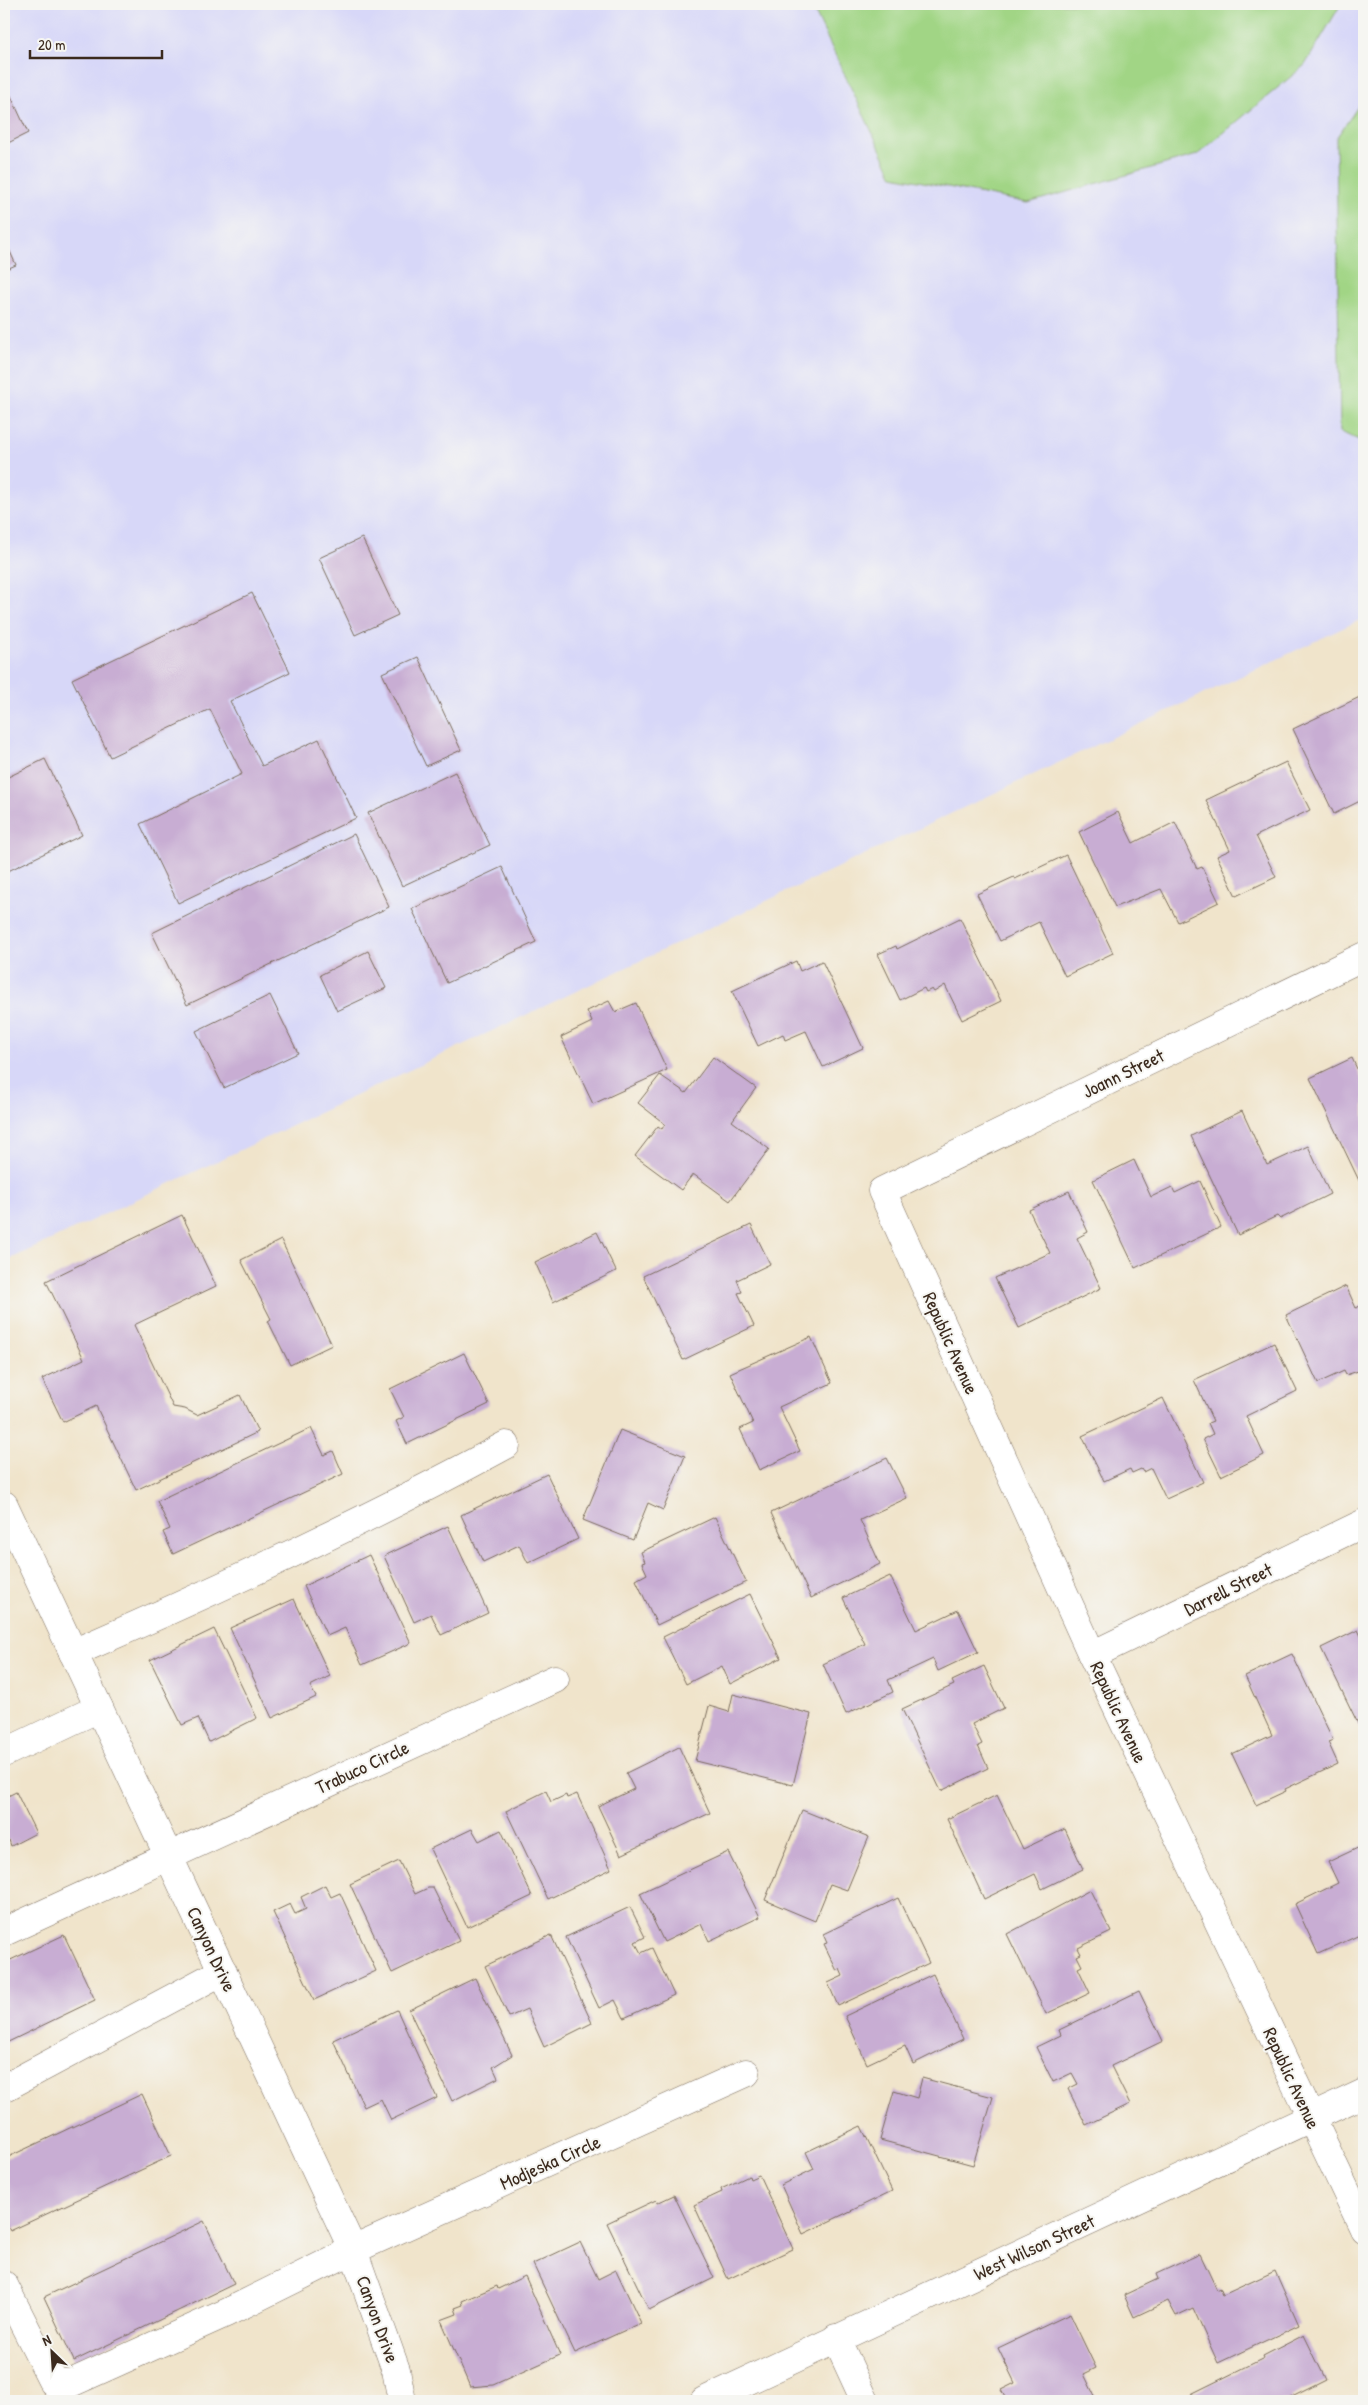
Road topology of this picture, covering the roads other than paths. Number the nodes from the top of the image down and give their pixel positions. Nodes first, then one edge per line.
1 (1364, 956) edge
2 (882, 1191) joint
3 (506, 1445) dead end
4 (7, 1519) edge
5 (1364, 1523) edge
6 (74, 1653) junction
7 (1092, 1655) junction
8 (555, 1679) dead end
9 (99, 1708) junction
10 (4, 1753) edge
11 (168, 1855) junction
12 (4, 1932) edge
13 (223, 1971) junction
14 (746, 2073) dead end
15 (4, 2088) edge
16 (1364, 2093) edge
17 (1311, 2119) junction
18 (1364, 2230) edge
19 (354, 2250) junction
20 (4, 2285) edge
21 (836, 2338) junction
22 (402, 2401) edge
23 (704, 2401) edge
24 (865, 2401) edge

1 - 2 street, Joann Street
2 - 7 street, Republic Avenue
3 - 6 street
4 - 6 street, Canyon Drive
5 - 7 street, Darrell Street
6 - 9 street, Canyon Drive
7 - 17 street, Republic Avenue
8 - 11 street, Trabuco Circle
9 - 10 street
9 - 11 street, Canyon Drive
11 - 12 street, Trabuco Circle
11 - 13 street, Canyon Drive
13 - 15 street
13 - 19 street, Canyon Drive
14 - 19 street, Modjeska Circle
16 - 17 street, West Wilson Street
17 - 18 street, Republic Avenue
17 - 21 street, West Wilson Street
19 - 20 street, Modjeska Circle
19 - 22 street, Canyon Drive
21 - 23 street, West Wilson Street
21 - 24 street

